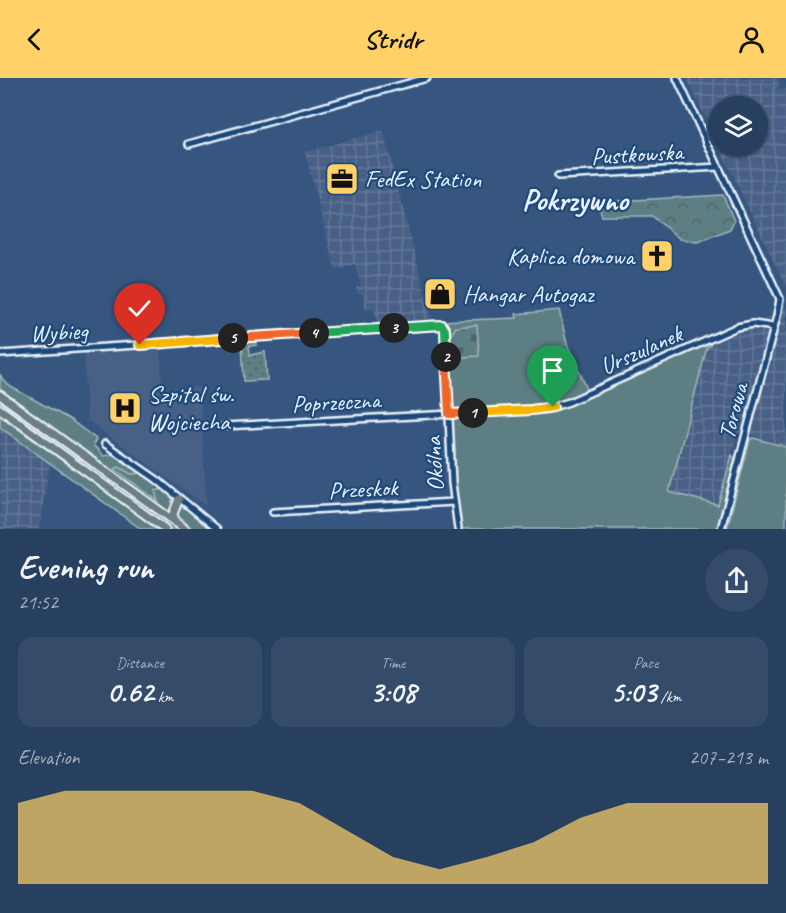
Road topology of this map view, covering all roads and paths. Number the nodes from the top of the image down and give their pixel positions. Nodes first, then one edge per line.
1 (428, 78) edge
2 (677, 78) edge
3 (189, 144) dead end
4 (719, 167) junction
5 (558, 176) dead end
6 (783, 302) edge
7 (442, 325) joint
8 (774, 327) junction
9 (0, 354) edge
10 (0, 395) edge
11 (0, 409) edge
12 (449, 414) junction
13 (224, 426) dead end
14 (105, 444) dead end
15 (179, 499) junction
16 (454, 502) junction
17 (273, 512) dead end
18 (176, 523) junction
19 (165, 529) edge
20 (185, 529) edge
21 (217, 529) edge
22 (458, 529) edge
23 (721, 529) edge

1 - 3 street
2 - 4 street
4 - 5 street, Pustkowska
4 - 6 street
6 - 8 street, Torowa
7 - 9 street, Wybieg
7 - 12 street, Okólna
8 - 12 street, Urszulanek
8 - 23 street, Torowa
10 - 18 main road
11 - 19 main road
12 - 13 street, Poprzeczna
12 - 16 street, Okólna
14 - 15 street
15 - 18 main road
15 - 21 street
16 - 17 street, Przeskok
16 - 22 street, Okólna
18 - 20 main road

